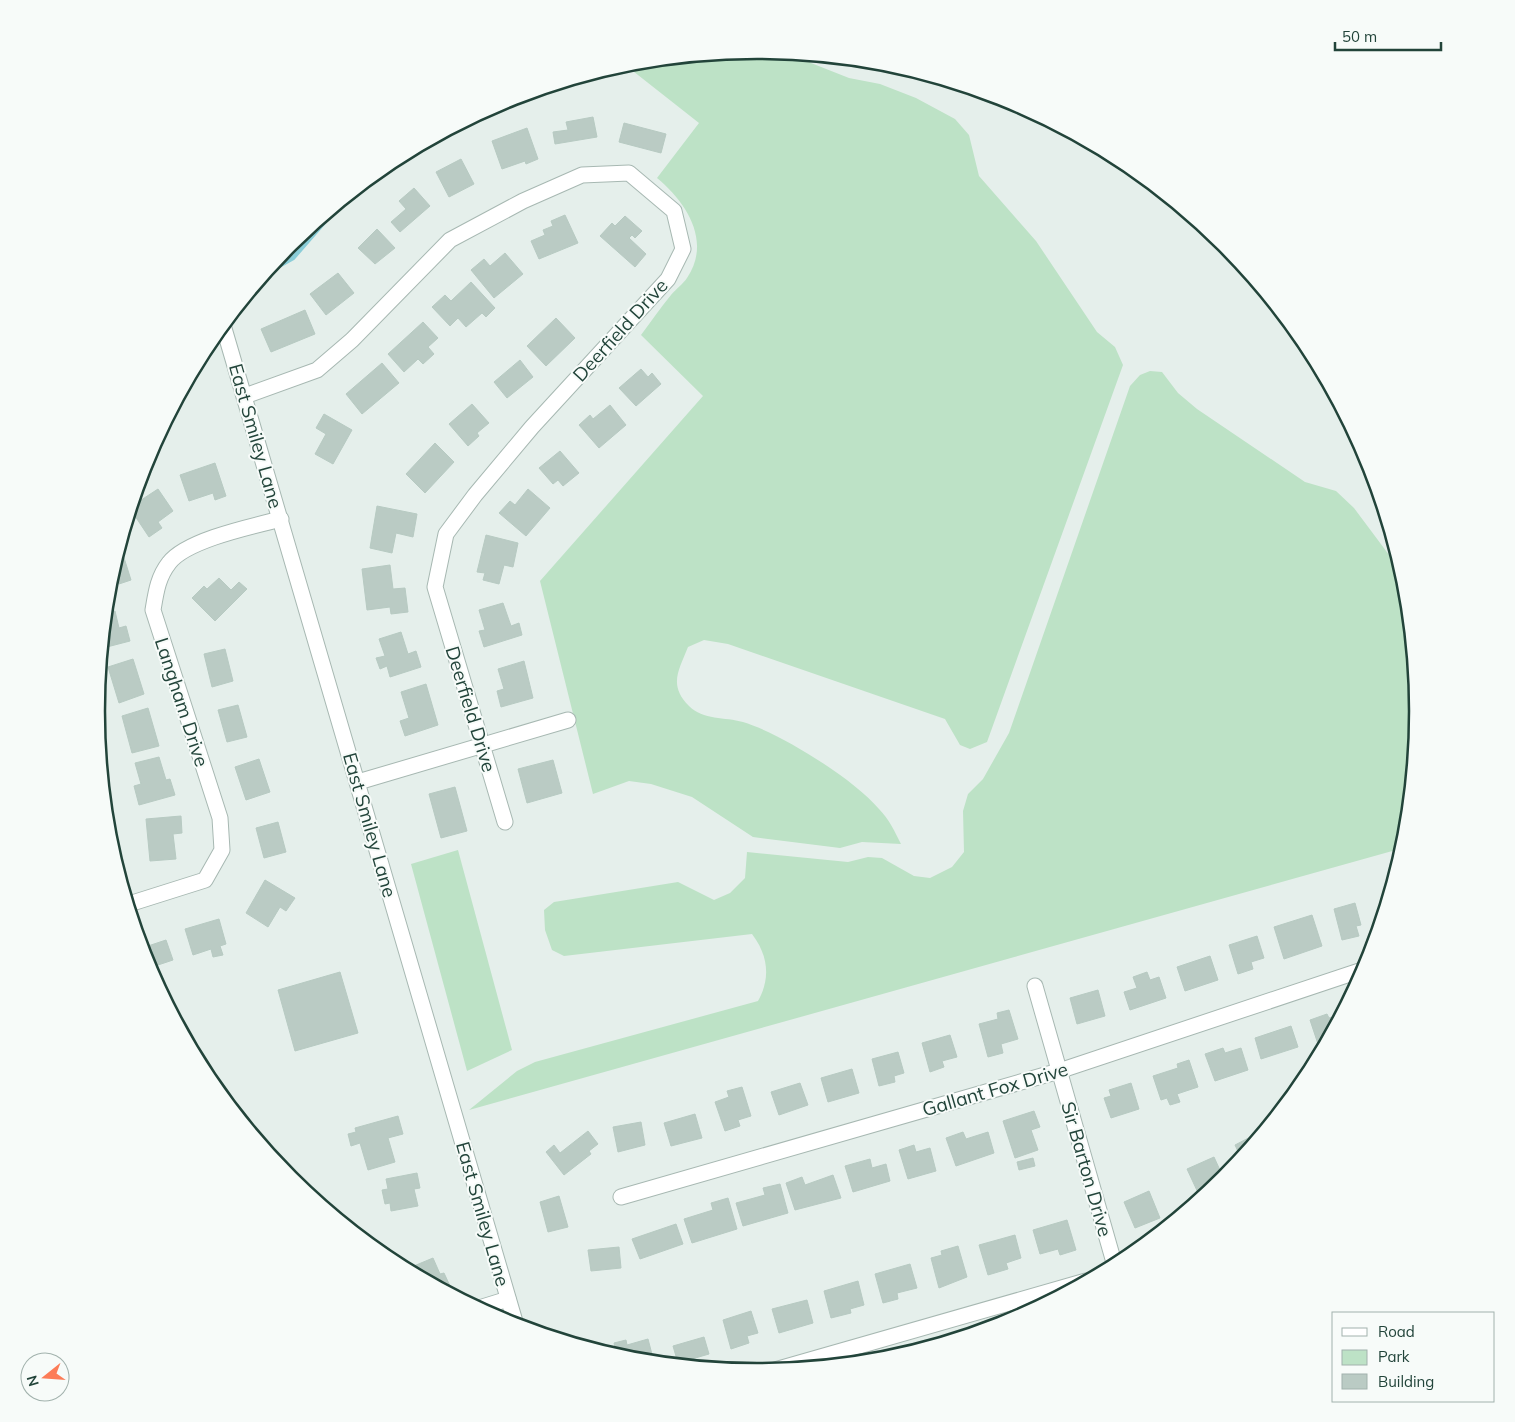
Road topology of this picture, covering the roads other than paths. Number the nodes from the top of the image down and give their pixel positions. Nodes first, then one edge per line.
1 (226, 334) edge
2 (245, 396) junction
3 (281, 519) junction
4 (568, 720) dead end
5 (481, 744) junction
6 (358, 782) junction
7 (505, 822) dead end
8 (134, 902) edge
9 (1354, 974) edge
10 (1035, 986) dead end
11 (1059, 1072) junction
12 (621, 1197) dead end
13 (1113, 1258) edge
14 (1061, 1288) edge
15 (508, 1298) junction
16 (488, 1305) edge
17 (513, 1316) edge
18 (804, 1362) edge

1 - 2 street, East Smiley Lane
2 - 3 street, East Smiley Lane
2 - 5 street, Deerfield Drive
3 - 6 street, East Smiley Lane
3 - 8 street, Langham Drive
4 - 5 street
5 - 6 street
5 - 7 street, Deerfield Drive
6 - 15 street, East Smiley Lane
9 - 11 street, Gallant Fox Drive
10 - 11 street, Sir Barton Drive
11 - 12 street, Gallant Fox Drive
11 - 13 street, Sir Barton Drive
14 - 18 street
15 - 16 street
15 - 17 street, East Smiley Lane

